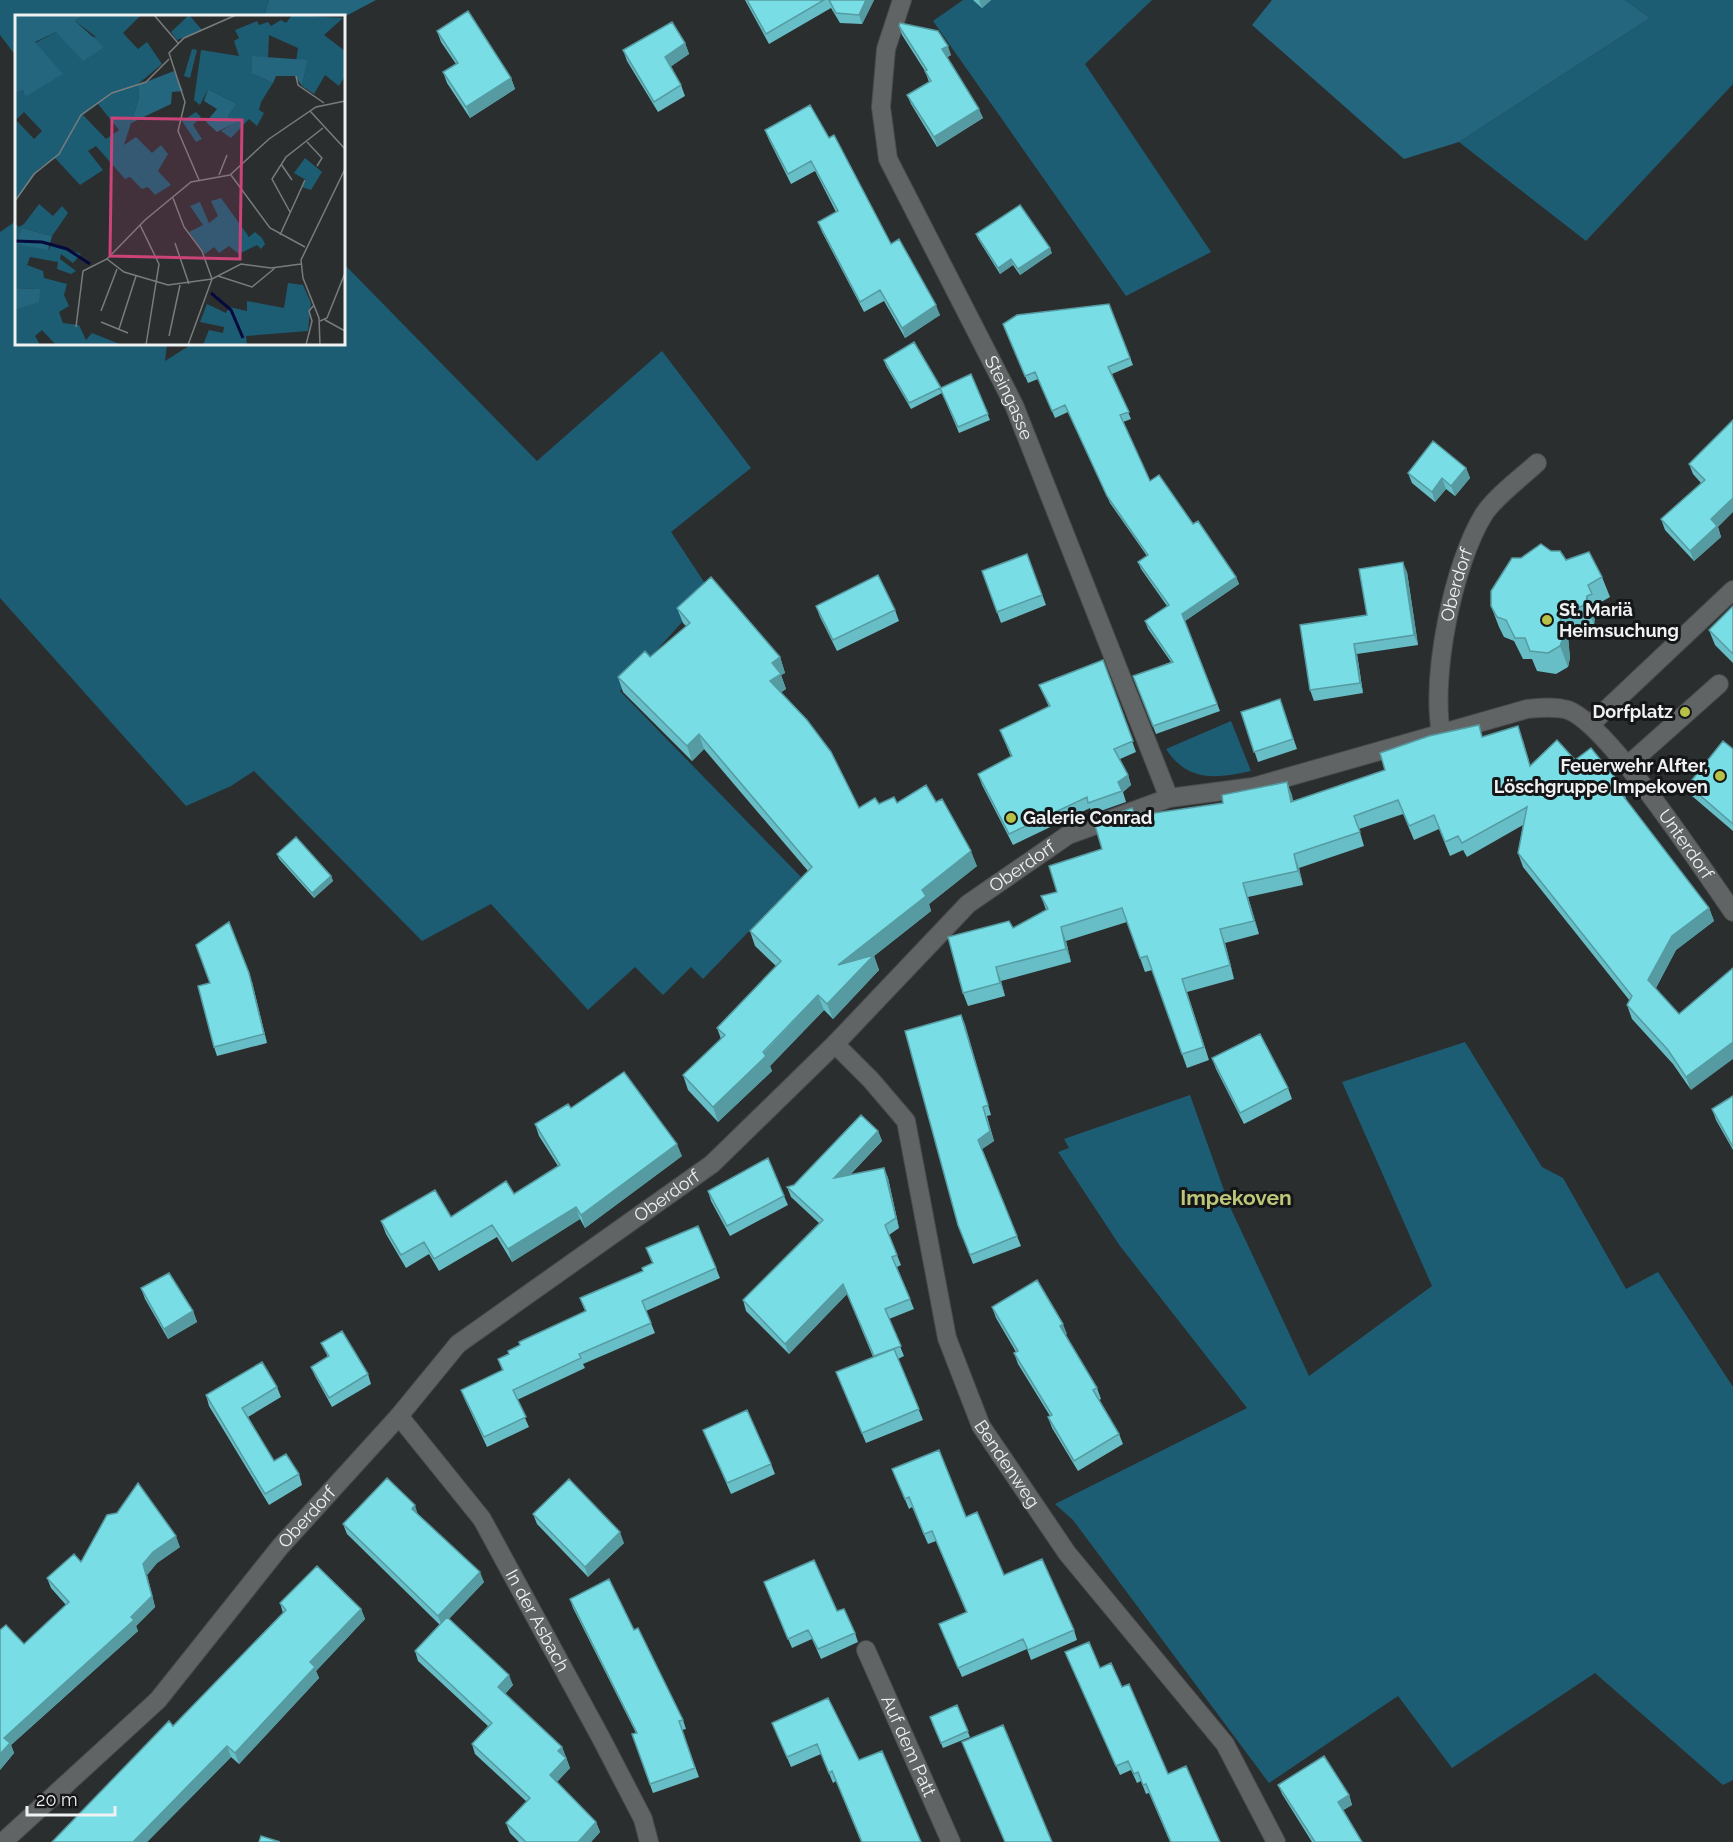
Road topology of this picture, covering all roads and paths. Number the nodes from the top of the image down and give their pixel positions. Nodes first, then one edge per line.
1 (902, 0) edge
2 (1537, 463) dead end
3 (1733, 590) edge
4 (1719, 684) dead end
5 (1591, 724) junction
6 (1441, 733) junction
7 (1627, 766) junction
8 (1169, 798) junction
9 (1733, 912) edge
10 (835, 1044) junction
11 (399, 1416) junction
12 (866, 1650) dead end
13 (3, 1842) edge
14 (649, 1842) edge
15 (951, 1842) edge
16 (1276, 1842) edge

1 - 8 street, Steingasse
2 - 6 street, Oberdorf
3 - 5 street
4 - 7 street
5 - 6 street, Oberdorf
5 - 7 street, Unterdorf
6 - 8 street, Oberdorf
7 - 9 street, Unterdorf
8 - 10 street, Oberdorf
10 - 11 street, Oberdorf
10 - 16 street, Bendenweg
11 - 13 street, Oberdorf
11 - 14 street, In der Asbach
12 - 15 street, Auf dem Patt

